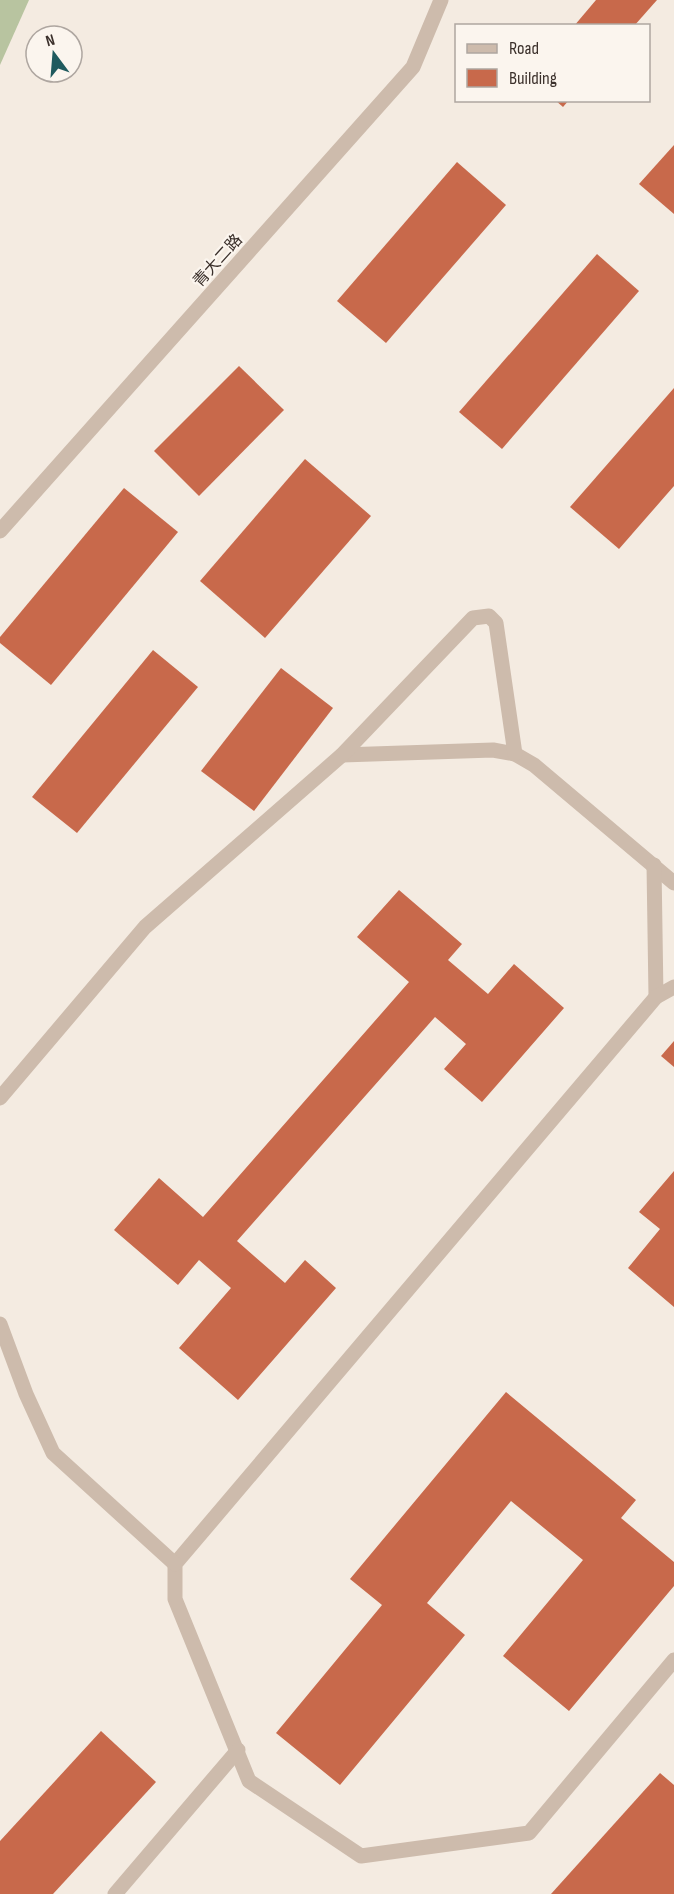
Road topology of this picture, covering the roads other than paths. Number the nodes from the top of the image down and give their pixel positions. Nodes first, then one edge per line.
1 (441, 0) edge
2 (0, 531) edge
3 (515, 753) junction
4 (342, 755) junction
5 (654, 866) junction
6 (674, 882) edge
7 (674, 987) edge
8 (656, 997) junction
9 (0, 1098) edge
10 (0, 1324) edge
11 (175, 1564) junction
12 (674, 1660) edge
13 (237, 1750) junction
14 (115, 1894) edge

1 - 2 street, 青大二路
3 - 4 street
3 - 4 street
3 - 5 street
4 - 9 street
5 - 6 street
5 - 8 street
7 - 8 street
8 - 11 street
10 - 11 street
11 - 13 street
12 - 13 street
13 - 14 street

